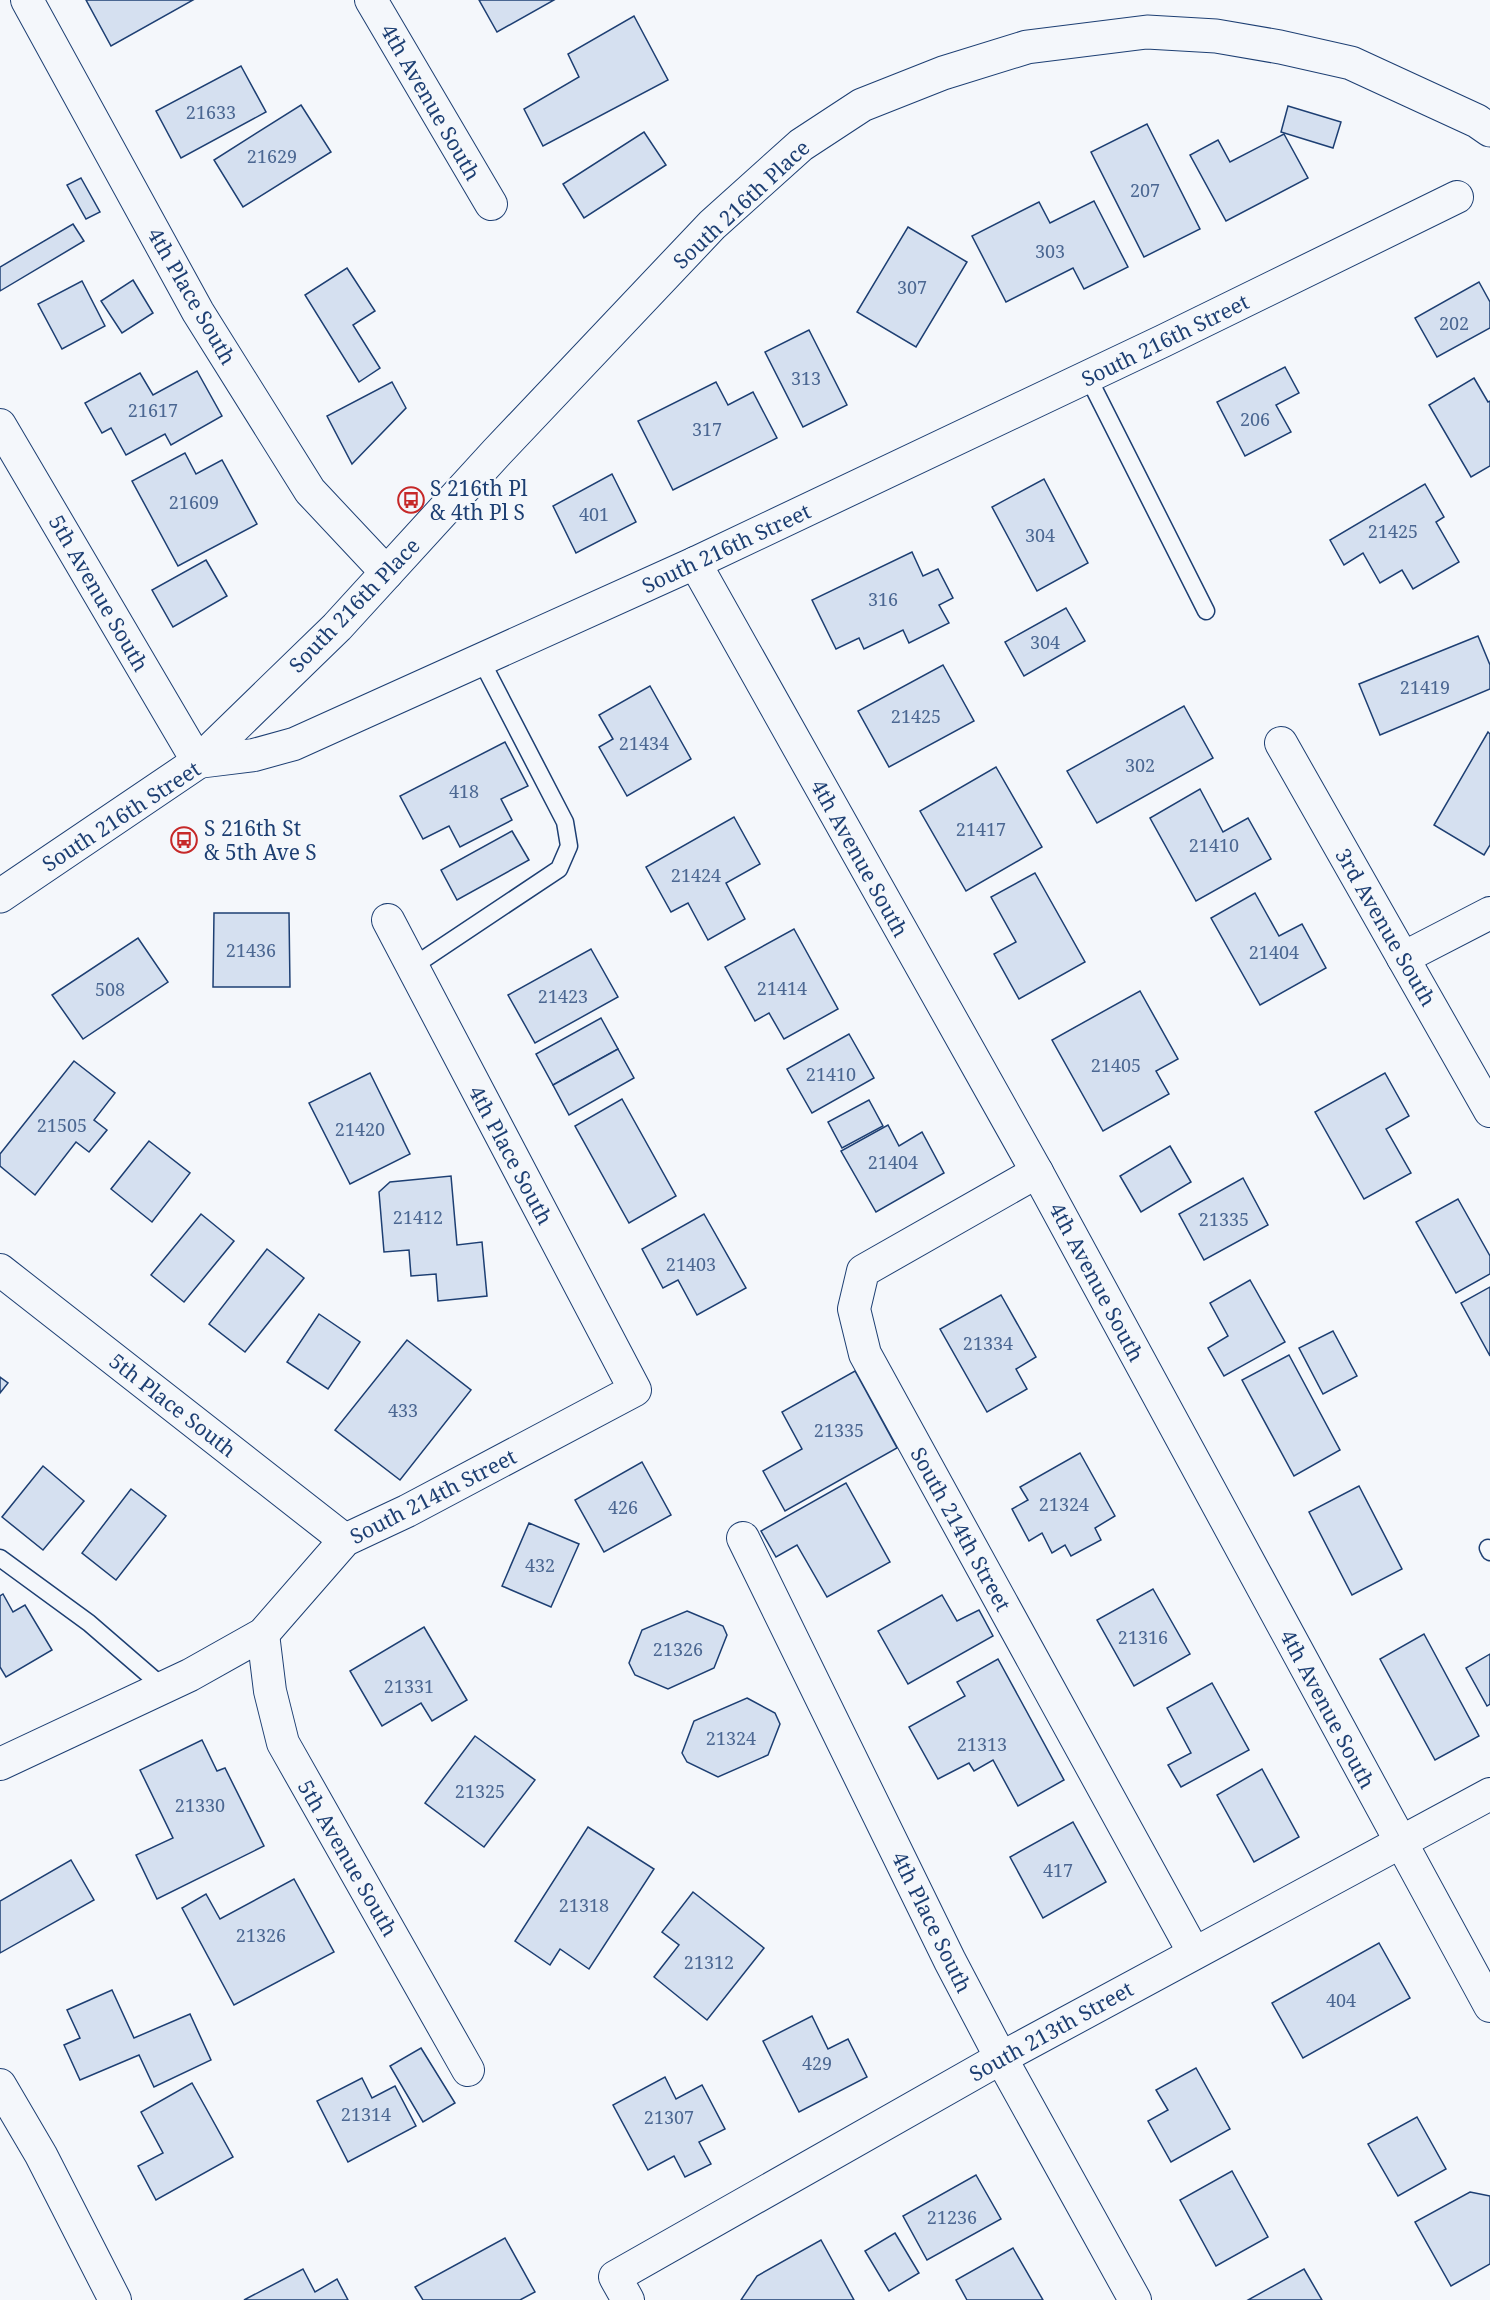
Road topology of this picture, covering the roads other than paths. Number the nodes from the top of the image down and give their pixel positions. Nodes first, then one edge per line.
1 (27, 0) edge
2 (371, 0) edge
3 (1490, 130) edge
4 (1457, 197) dead end
5 (491, 204) dead end
6 (1088, 377) junction
7 (0, 425) edge
8 (695, 563) junction
9 (387, 573) junction
10 (1206, 611) dead end
11 (481, 660) junction
12 (1281, 743) dead end
13 (198, 762) junction
14 (0, 896) edge
15 (1490, 914) edge
16 (387, 920) dead end
17 (1403, 958) junction
18 (412, 967) junction
19 (1490, 1111) edge
20 (1037, 1172) junction
21 (0, 1270) edge
22 (635, 1390) joint
23 (743, 1538) dead end
24 (345, 1540) junction
25 (0, 1558) edge
26 (263, 1634) junction
27 (163, 1688) junction
28 (0, 1764) edge
29 (1490, 1794) edge
30 (1400, 1842) junction
31 (1194, 1953) junction
32 (1490, 2006) edge
33 (1001, 2058) junction
34 (468, 2070) dead end
35 (0, 2085) edge
36 (622, 2288) edge
37 (115, 2300) edge
38 (1135, 2300) edge

1 - 9 street, 4th Place South
2 - 5 street, 4th Avenue South
3 - 9 main road, South 216th Place
4 - 6 street, South 216th Street
6 - 8 street, South 216th Street
6 - 10 lane
7 - 13 street, 5th Avenue South
8 - 11 street, South 216th Street
8 - 20 street, 4th Avenue South
9 - 13 main road, South 216th Place
11 - 13 street, South 216th Street
11 - 18 lane
12 - 17 street, 3rd Avenue South
13 - 14 main road, South 216th Street
15 - 17 street
16 - 18 street, 4th Place South
17 - 19 street, 3rd Avenue South
18 - 22 street, 4th Place South
20 - 30 street, 4th Avenue South
20 - 31 street, South 214th Street
21 - 24 street, 5th Place South
22 - 24 street, South 214th Street
23 - 33 street, 4th Place South
24 - 26 street, South 214th Street
25 - 27 lane
26 - 27 street, South 214th Street
26 - 34 street, 5th Avenue South
27 - 28 street, South 214th Street
29 - 30 street, South 213th Street
30 - 31 street, South 213th Street
30 - 32 street, 4th Avenue South
31 - 33 street, South 213th Street
33 - 36 street, South 213th Street
33 - 38 street, 4th Place South
35 - 37 street

